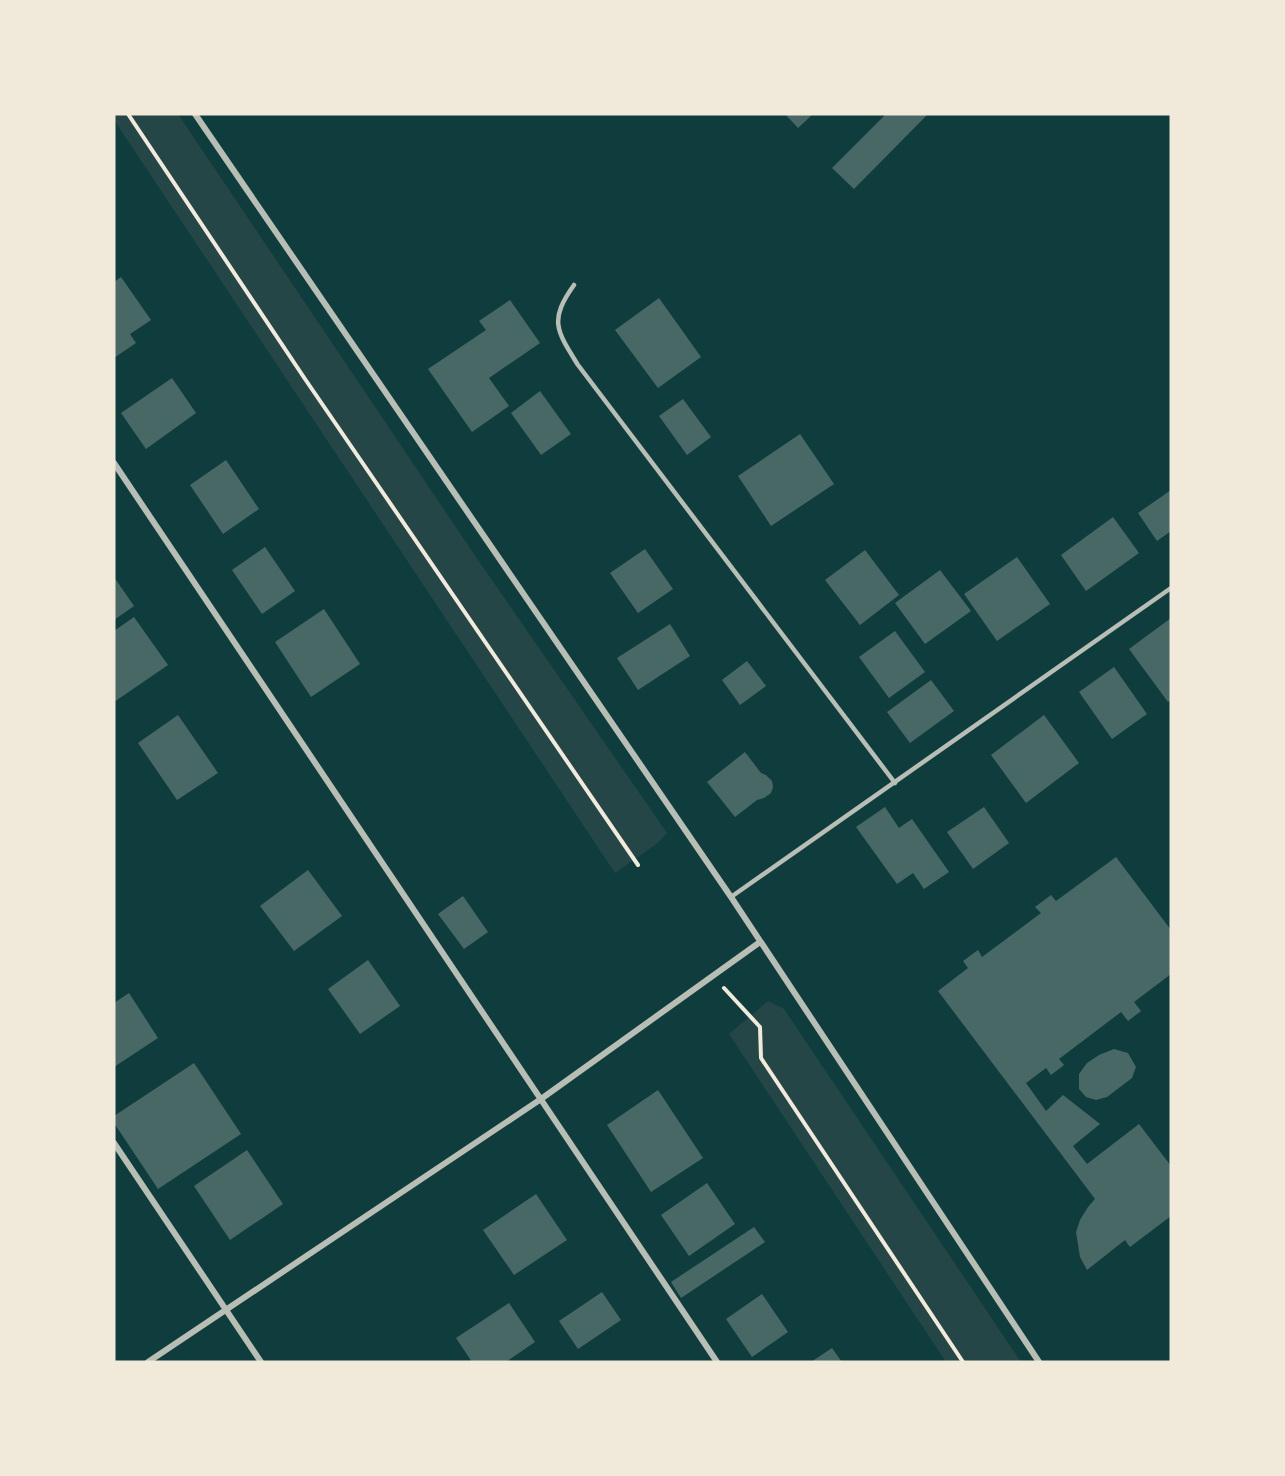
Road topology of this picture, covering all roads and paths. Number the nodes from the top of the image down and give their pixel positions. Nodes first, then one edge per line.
1 (128, 114) edge
2 (195, 114) edge
3 (574, 285) dead end
4 (114, 463) edge
5 (1171, 588) edge
6 (895, 783) junction
7 (638, 865) dead end
8 (731, 897) junction
9 (760, 942) junction
10 (713, 975) junction
11 (541, 1099) junction
12 (114, 1143) edge
13 (226, 1310) junction
14 (148, 1362) edge
15 (261, 1362) edge
16 (717, 1362) edge
17 (963, 1362) edge
18 (1038, 1362) edge

1 - 7 path
2 - 8 street
3 - 6 lane
4 - 11 street
5 - 6 lane
6 - 8 lane
8 - 9 street
9 - 10 street
9 - 18 street
10 - 11 street
10 - 17 path
11 - 13 street
11 - 16 street
12 - 13 street
13 - 14 street
13 - 15 street

